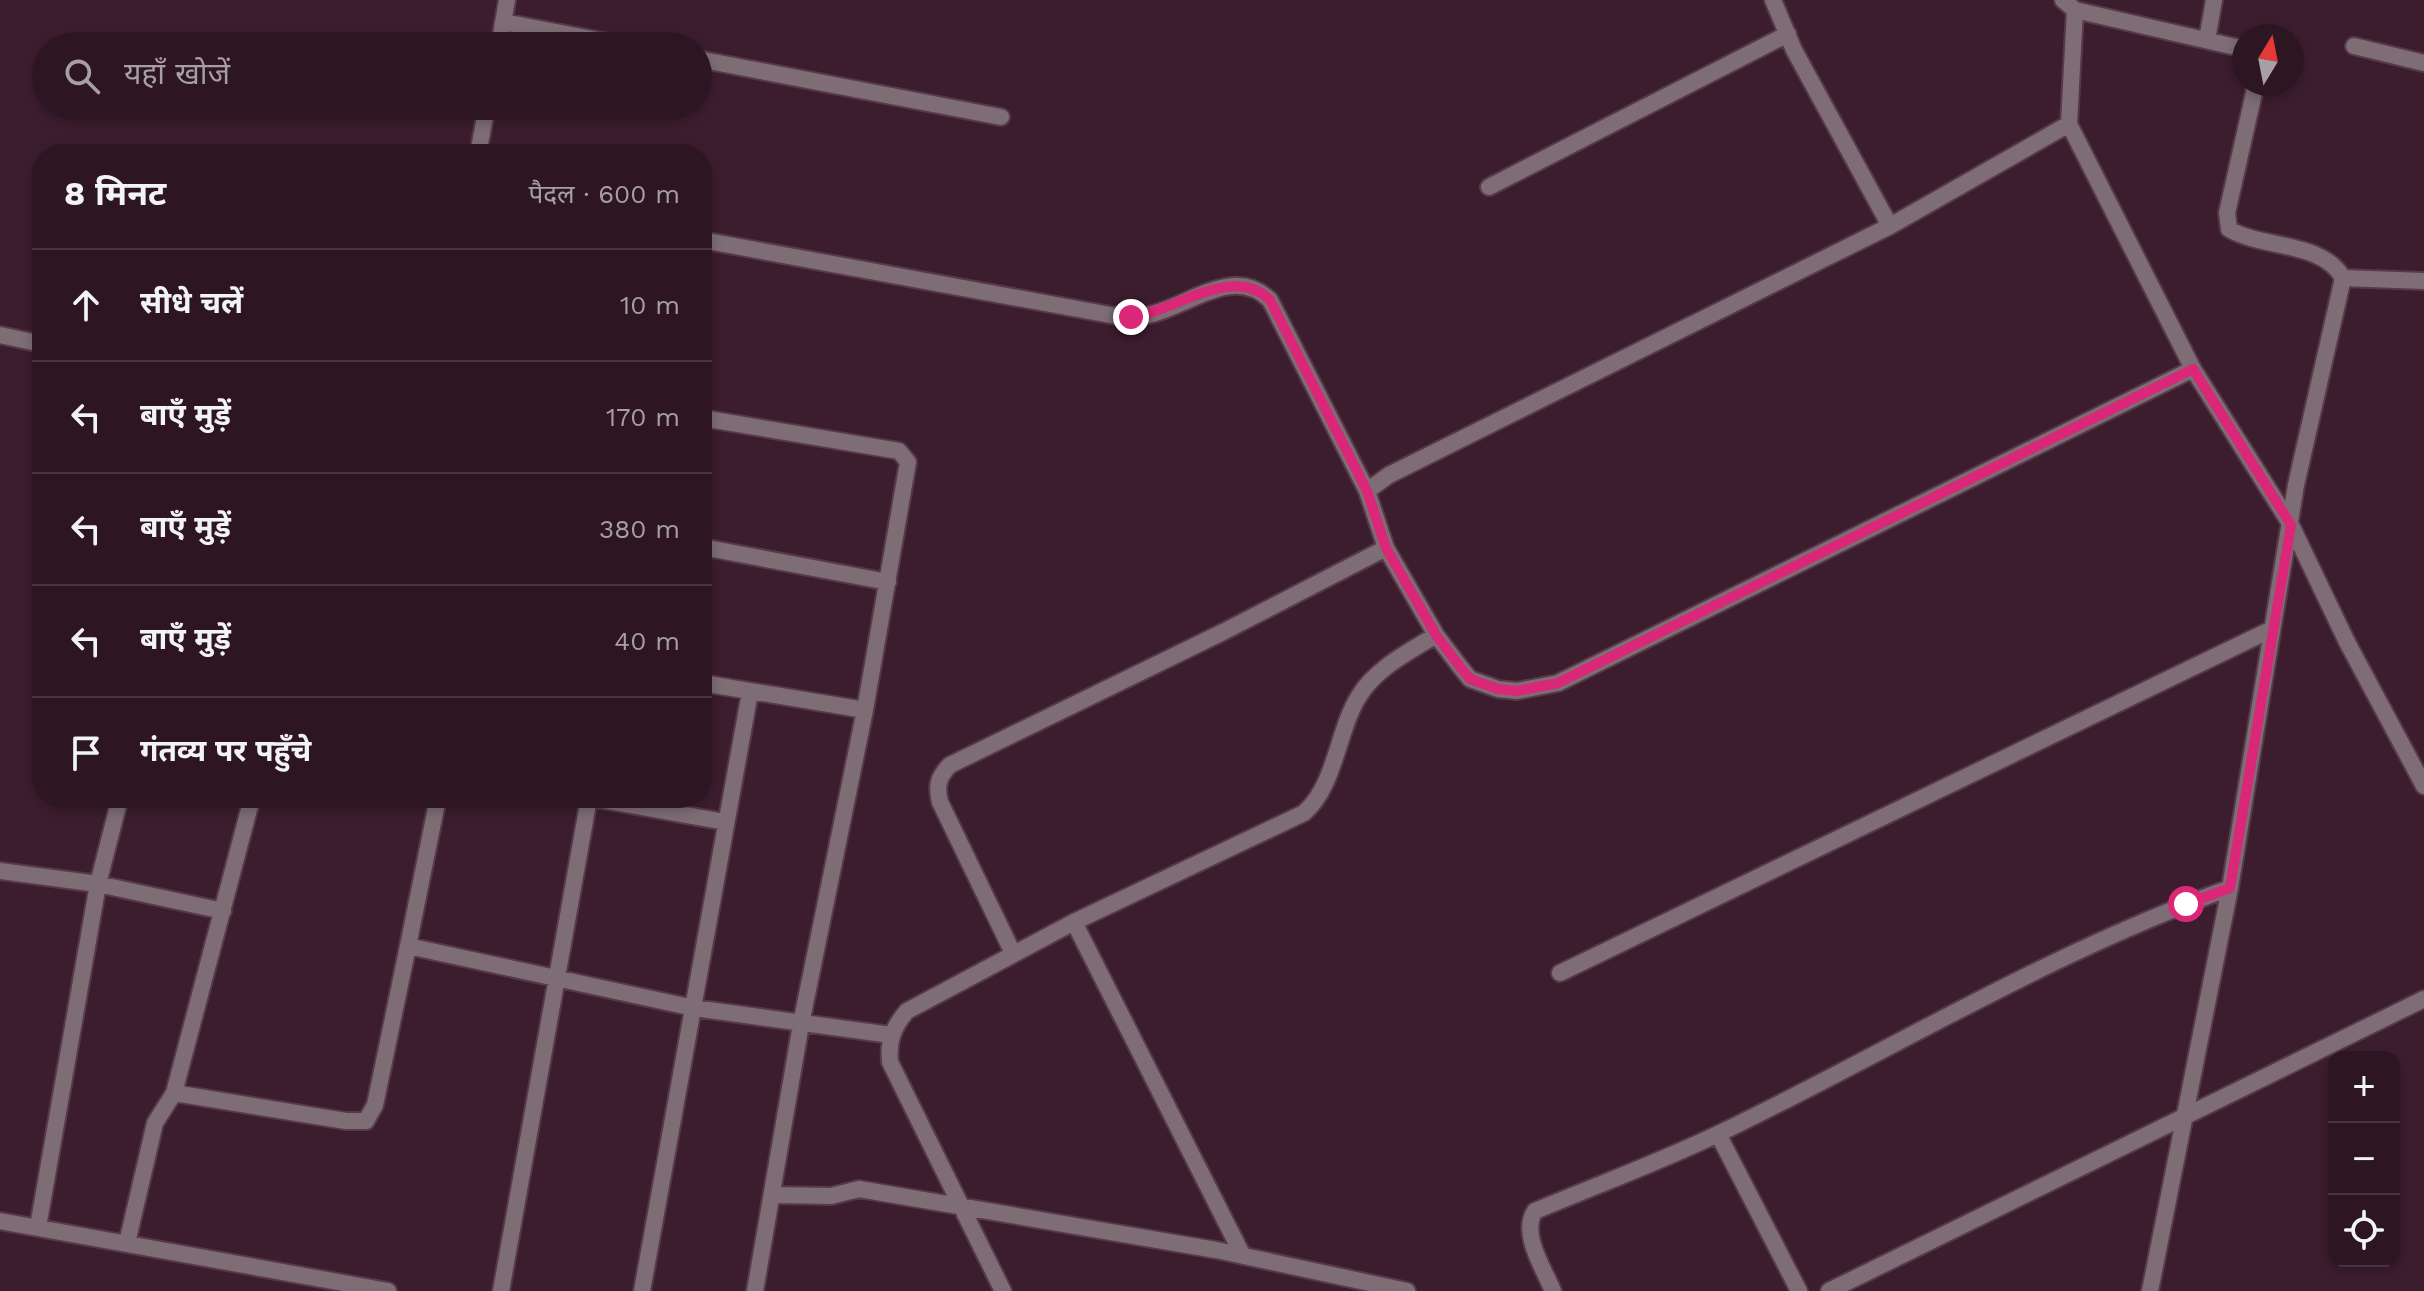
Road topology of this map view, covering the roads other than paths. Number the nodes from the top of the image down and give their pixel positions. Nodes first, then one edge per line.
1 (507, 0) edge
2 (1773, 0) edge
3 (2214, 0) edge
4 (2069, 5) edge
5 (503, 22) junction
6 (501, 32) edge
7 (556, 32) edge
8 (1788, 34) junction
9 (2207, 40) junction
10 (2232, 46) edge
11 (2354, 46) dead end
12 (712, 62) edge
13 (2424, 63) edge
14 (2254, 96) edge
15 (1001, 117) dead end
16 (484, 120) edge
17 (2069, 124) junction
18 (480, 144) edge
19 (1489, 187) dead end
20 (1890, 226) junction
21 (712, 242) edge
22 (2343, 278) junction
23 (2424, 281) edge
24 (0, 335) edge
25 (32, 342) edge
26 (2193, 369) junction
27 (712, 420) edge
28 (1367, 491) junction
29 (2291, 525) junction
30 (1386, 548) junction
31 (712, 549) edge
32 (888, 582) junction
33 (2272, 629) junction
34 (1436, 635) junction
35 (712, 685) edge
36 (750, 692) junction
37 (865, 710) junction
38 (2424, 786) edge
39 (117, 808) edge
40 (249, 808) edge
41 (436, 808) edge
42 (588, 808) edge
43 (646, 808) edge
44 (725, 822) junction
45 (0, 871) edge
46 (98, 884) junction
47 (2230, 888) junction
48 (223, 911) junction
49 (1074, 922) junction
50 (408, 946) junction
51 (1013, 953) junction
52 (1560, 973) dead end
53 (555, 980) junction
54 (2424, 999) edge
55 (694, 1008) junction
56 (801, 1024) junction
57 (891, 1035) junction
58 (174, 1093) junction
59 (2184, 1117) junction
60 (1718, 1134) junction
61 (774, 1195) junction
62 (961, 1206) junction
63 (0, 1221) edge
64 (38, 1227) junction
65 (127, 1243) junction
66 (1243, 1256) junction
67 (388, 1291) edge
68 (501, 1291) edge
69 (642, 1291) edge
70 (755, 1291) edge
71 (1003, 1291) edge
72 (1407, 1291) edge
73 (1553, 1291) edge
74 (1799, 1291) edge
75 (1829, 1291) edge
76 (2150, 1291) edge

1 - 5 street
2 - 8 street
3 - 9 street
4 - 9 street
4 - 17 street
5 - 6 street
5 - 7 street
8 - 19 street
8 - 20 street
9 - 10 street
11 - 13 street
12 - 15 street
14 - 22 street
16 - 18 street
17 - 20 street
17 - 26 street
20 - 28 street
21 - 28 street
22 - 23 street
22 - 29 street
24 - 25 street
26 - 29 street
26 - 34 street
27 - 32 street
28 - 30 street
29 - 33 street
29 - 38 street
30 - 34 street
30 - 51 street
31 - 32 street
32 - 37 street
33 - 47 street
33 - 52 street
34 - 49 street
35 - 36 street
36 - 37 street
36 - 44 street
37 - 56 street
39 - 46 street
40 - 48 street
41 - 50 street
42 - 53 street
43 - 44 street
44 - 55 street
45 - 46 street
46 - 48 street
46 - 64 street
47 - 59 street
47 - 60 street
48 - 58 street
49 - 51 street
49 - 66 street
50 - 53 street
50 - 58 street
51 - 57 street
53 - 55 street
53 - 68 street
54 - 59 street
55 - 56 street
55 - 69 street
56 - 57 street
56 - 61 street
57 - 62 street
58 - 65 street
59 - 75 street
59 - 76 street
60 - 73 street
60 - 74 street
61 - 62 street
61 - 70 street
62 - 66 street
62 - 71 street
63 - 64 street
64 - 65 street
65 - 67 street
66 - 72 street

